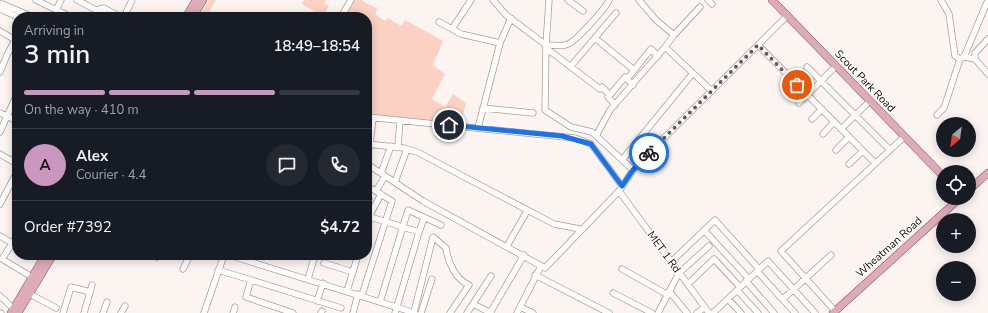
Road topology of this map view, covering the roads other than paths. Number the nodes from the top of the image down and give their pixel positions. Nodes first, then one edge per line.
1 (36, 0) edge
2 (61, 0) edge
3 (77, 0) edge
4 (132, 0) edge
5 (196, 0) edge
6 (203, 0) edge
7 (351, 0) edge
8 (493, 0) edge
9 (549, 0) edge
10 (568, 0) edge
11 (609, 0) edge
12 (639, 0) edge
13 (772, 0) edge
14 (942, 0) edge
15 (988, 0) edge
16 (469, 1) edge
17 (0, 2) edge
18 (700, 8) dead end
19 (0, 9) edge
20 (56, 10) junction
21 (583, 10) dead end
22 (22, 12) edge
23 (60, 12) edge
24 (111, 12) edge
25 (126, 12) edge
26 (189, 12) edge
27 (196, 12) edge
28 (344, 12) edge
29 (616, 13) dead end
30 (12, 14) edge
31 (787, 16) junction
32 (511, 18) junction
33 (439, 22) dead end
34 (452, 29) junction
35 (0, 31) edge
36 (674, 35) junction
37 (12, 38) edge
38 (595, 38) junction
39 (988, 39) edge
40 (500, 43) junction
41 (758, 45) junction
42 (12, 47) edge
43 (546, 47) junction
44 (666, 47) junction
45 (658, 56) junction
46 (962, 58) junction
47 (975, 59) junction
48 (571, 66) junction
49 (836, 66) junction
50 (807, 67) dead end
51 (634, 70) junction
52 (0, 72) edge
53 (693, 73) junction
54 (988, 74) edge
55 (627, 79) junction
56 (821, 81) junction
57 (633, 85) junction
58 (712, 91) junction
59 (610, 95) junction
60 (807, 95) junction
61 (870, 101) junction
62 (799, 103) dead end
63 (12, 105) edge
64 (615, 105) junction
65 (483, 108) junction
66 (822, 109) junction
67 (0, 113) edge
68 (533, 113) dead end
69 (937, 115) dead end
70 (7, 116) junction
71 (855, 116) junction
72 (372, 117) edge
73 (12, 119) edge
74 (812, 119) dead end
75 (400, 120) junction
76 (834, 122) junction
77 (478, 128) junction
78 (841, 129) junction
79 (0, 132) edge
80 (823, 134) dead end
81 (596, 136) junction
82 (849, 137) junction
83 (904, 137) junction
84 (372, 144) edge
85 (391, 146) junction
86 (398, 147) junction
87 (407, 149) junction
88 (836, 150) dead end
89 (890, 150) junction
90 (863, 151) junction
91 (0, 154) edge
92 (12, 160) edge
93 (622, 160) junction
94 (848, 164) dead end
95 (875, 164) junction
96 (372, 167) edge
97 (936, 169) edge
98 (633, 170) junction
99 (988, 173) edge
100 (383, 174) junction
101 (12, 181) edge
102 (394, 182) junction
103 (976, 184) edge
104 (621, 188) junction
105 (372, 189) edge
106 (379, 193) junction
107 (0, 204) edge
108 (952, 205) edge
109 (372, 209) edge
110 (527, 211) junction
111 (372, 217) edge
112 (424, 218) junction
113 (385, 221) junction
114 (440, 225) dead end
115 (402, 227) junction
116 (580, 229) junction
117 (704, 230) junction
118 (419, 232) junction
119 (0, 236) edge
120 (12, 243) joint
121 (507, 246) junction
122 (709, 246) dead end
123 (524, 255) junction
124 (831, 255) dead end
125 (372, 259) edge
126 (42, 260) edge
127 (50, 260) edge
128 (187, 260) edge
129 (222, 260) edge
130 (245, 260) edge
131 (314, 260) edge
132 (357, 260) edge
133 (372, 260) edge
134 (671, 262) junction
135 (324, 263) dead end
136 (541, 266) junction
137 (183, 268) dead end
138 (622, 269) dead end
139 (218, 270) junction
140 (758, 270) junction
141 (353, 272) junction
142 (679, 273) junction
143 (535, 275) junction
144 (491, 276) dead end
145 (32, 277) junction
146 (806, 278) junction
147 (308, 279) junction
148 (432, 279) dead end
149 (251, 280) junction
150 (748, 280) junction
151 (322, 283) junction
152 (688, 284) junction
153 (92, 285) dead end
154 (738, 289) junction
155 (794, 289) junction
156 (347, 291) junction
157 (90, 292) junction
158 (613, 293) dead end
159 (668, 293) junction
160 (30, 294) junction
161 (360, 295) junction
162 (0, 296) edge
163 (728, 299) junction
164 (783, 299) junction
165 (317, 301) junction
166 (107, 302) dead end
167 (380, 302) junction
168 (473, 304) junction
169 (126, 306) dead end
170 (520, 307) junction
171 (705, 307) junction
172 (56, 308) dead end
173 (341, 308) dead end
174 (397, 310) edge
175 (17, 312) edge
176 (834, 312) edge
177 (63, 313) edge
178 (84, 313) edge
179 (103, 313) edge
180 (121, 313) edge
181 (204, 313) edge
182 (293, 313) edge
183 (353, 313) edge
184 (414, 313) edge
185 (421, 313) edge
186 (450, 313) edge
187 (467, 313) edge
188 (490, 313) edge
189 (517, 313) edge
190 (533, 313) edge
191 (608, 313) edge
192 (652, 313) edge
193 (658, 313) edge
194 (687, 313) edge
195 (697, 313) edge
196 (709, 313) edge
197 (713, 313) edge
198 (741, 313) edge
199 (758, 313) edge
200 (774, 313) edge
201 (795, 313) edge
202 (815, 313) edge

1 - 20 street
2 - 20 street
3 - 24 street
4 - 25 street
5 - 26 main road
6 - 27 main road
7 - 28 street
8 - 32 street
9 - 43 street
10 - 21 street
11 - 43 street
12 - 36 street
13 - 31 main road, Scout Park Road
14 - 46 street
15 - 46 street
16 - 34 street
17 - 22 street
18 - 36 street
19 - 30 street
20 - 23 street
29 - 38 street
31 - 41 street
31 - 49 main road, Scout Park Road
32 - 40 street
32 - 43 street
33 - 34 street
34 - 40 street
35 - 37 street
36 - 44 street
38 - 48 street
38 - 51 street
39 - 47 street
40 - 65 street
41 - 58 street
41 - 60 street
42 - 52 street
43 - 48 street
43 - 81 street
44 - 45 street
44 - 53 street
45 - 51 street
45 - 57 street
46 - 47 street
46 - 69 street
47 - 54 street
48 - 59 street
49 - 56 street
49 - 61 main road, Scout Park Road
50 - 56 street
51 - 55 street
53 - 58 street
53 - 93 street
55 - 57 street
55 - 59 street
56 - 60 street
56 - 71 street
57 - 64 street
58 - 98 street
59 - 64 street
60 - 62 street
60 - 66 street
61 - 71 street
61 - 83 main road, Scout Park Road
63 - 70 street
64 - 81 street
65 - 68 street
65 - 77 street
66 - 74 street
66 - 76 street
67 - 70 street
70 - 73 street
70 - 79 street
71 - 78 street
71 - 89 street
72 - 75 street, MET 1 Rd
75 - 77 street, MET 1 Rd
75 - 86 street
76 - 78 street
76 - 80 street
77 - 104 street, MET 1 Rd
78 - 82 street
81 - 93 street
82 - 88 street
82 - 90 street
83 - 89 street
83 - 97 main road, Scout Park Road
84 - 85 street
85 - 86 street
85 - 100 street
86 - 87 street
87 - 102 street
87 - 110 street
89 - 95 street
90 - 94 street
90 - 95 street
91 - 92 street
93 - 98 street
95 - 146 street
96 - 100 street
98 - 104 street
99 - 103 main road
100 - 102 street
100 - 106 street
101 - 107 street
102 - 121 street
104 - 116 street
104 - 134 street, MET 1 Rd
105 - 106 street
106 - 109 street
106 - 113 street
108 - 176 main road, Wheatman Road
110 - 116 street
110 - 121 street
111 - 113 street
112 - 114 street
112 - 115 street
112 - 118 street
113 - 115 street
113 - 125 street
115 - 118 street
115 - 167 street
116 - 136 street
117 - 134 street
117 - 140 street
117 - 150 street
118 - 174 street
119 - 120 street
120 - 145 street
121 - 123 street
122 - 142 street
123 - 136 street
123 - 188 street
124 - 146 street
126 - 145 main road
127 - 160 main road
128 - 137 street
129 - 139 street
130 - 147 street
131 - 147 street
132 - 141 street
133 - 161 street
134 - 142 street, MET 1 Rd
135 - 141 street
136 - 143 street
138 - 159 street
139 - 149 street
139 - 181 street
140 - 150 street
140 - 155 street
140 - 164 street
141 - 156 street
142 - 152 street, MET 1 Rd
142 - 159 street
143 - 170 street
143 - 191 street
144 - 168 street
145 - 175 main road
146 - 155 street
146 - 176 street
147 - 151 street
148 - 185 street
149 - 165 street
149 - 182 street
150 - 154 street
150 - 200 street
151 - 156 street
151 - 165 street
152 - 154 street
152 - 171 street, MET 1 Rd
153 - 157 street
154 - 163 street
154 - 199 street
155 - 164 street
155 - 202 street
156 - 161 street
157 - 177 street
157 - 178 street
158 - 192 street
159 - 193 street
159 - 194 street
160 - 172 street
160 - 175 main road
161 - 167 street
161 - 183 street
162 - 175 street
163 - 197 street
163 - 198 street
164 - 201 street
165 - 173 street
166 - 179 street
167 - 174 street
168 - 187 street
168 - 188 street
169 - 180 street
170 - 189 street
170 - 190 street
171 - 195 street
171 - 196 street, MET 1 Rd
174 - 184 street
184 - 186 street

